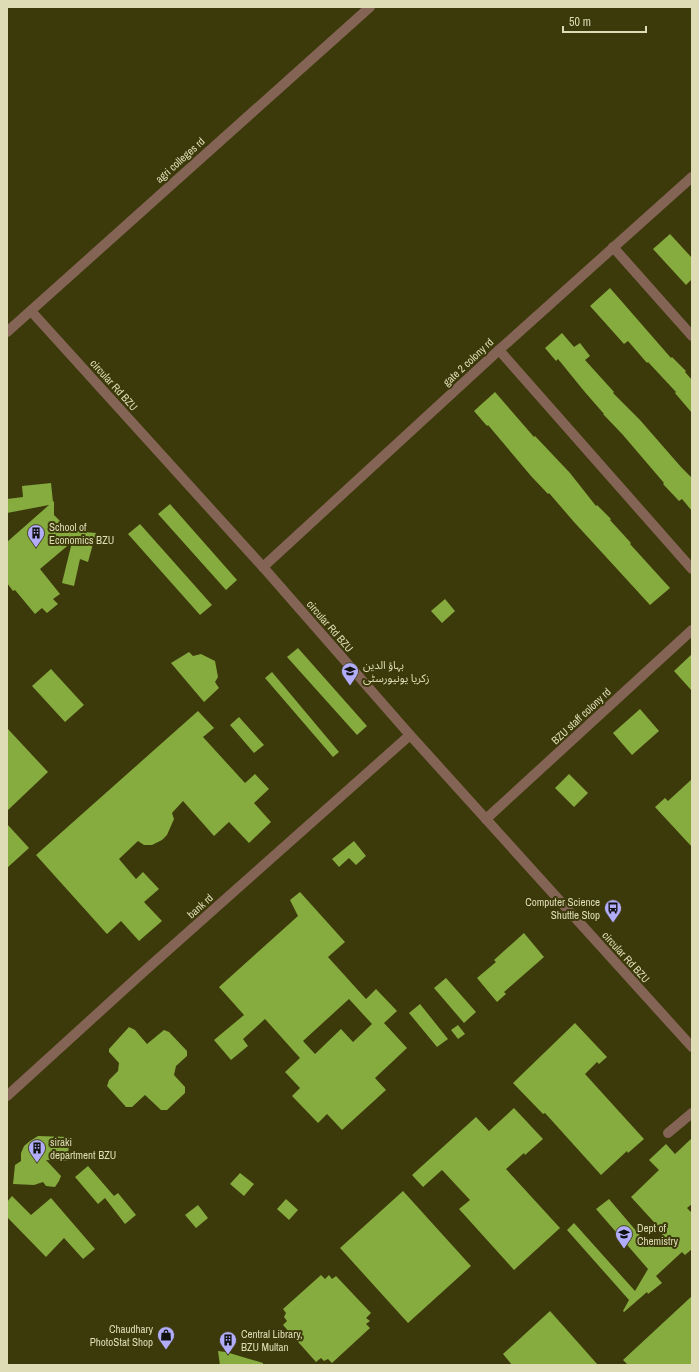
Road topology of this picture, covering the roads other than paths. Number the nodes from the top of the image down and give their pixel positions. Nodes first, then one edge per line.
1 (370, 7) edge
2 (692, 177) edge
3 (613, 247) junction
4 (31, 311) junction
5 (7, 332) edge
6 (692, 336) edge
7 (499, 350) junction
8 (263, 567) junction
9 (692, 569) edge
10 (691, 633) edge
11 (410, 735) junction
12 (486, 819) junction
13 (692, 1047) edge
14 (7, 1096) edge
15 (692, 1113) edge
16 (668, 1133) dead end

1 - 4 street, agri colleges rd
2 - 3 street, gate 2 colony rd
3 - 6 street
3 - 7 street, gate 2 colony rd
4 - 5 street, agri colleges rd
4 - 8 street, circular Rd BZU
7 - 8 street, gate 2 colony rd
7 - 9 street
8 - 11 street, circular Rd BZU
10 - 12 street, BZU staff colony rd
11 - 12 street, circular Rd BZU
11 - 14 street, bank rd
12 - 13 street, circular Rd BZU
15 - 16 street

